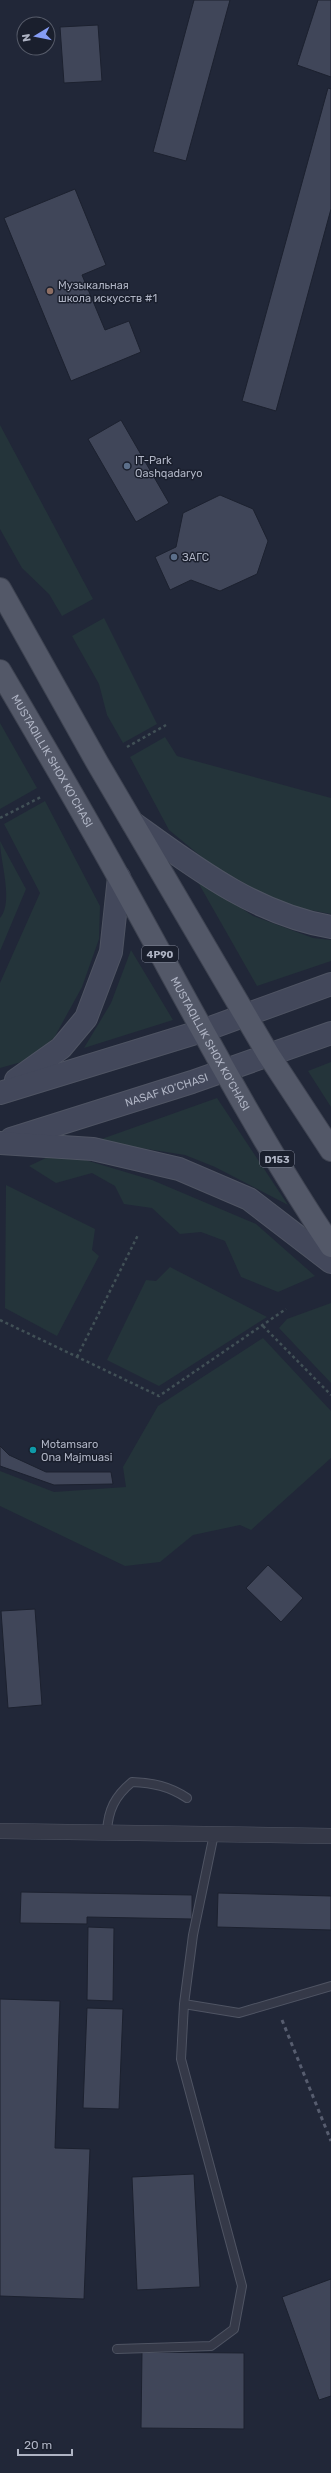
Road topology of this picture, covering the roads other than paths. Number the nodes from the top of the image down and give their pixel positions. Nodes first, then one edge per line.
1 (0, 589) edge
2 (0, 671) edge
3 (133, 824) junction
4 (118, 876) junction
5 (331, 927) edge
6 (331, 984) edge
7 (246, 1014) junction
8 (202, 1031) junction
9 (331, 1033) edge
10 (268, 1054) junction
11 (225, 1069) junction
12 (0, 1092) edge
13 (0, 1143) edge
14 (331, 1150) edge
15 (331, 1246) edge
16 (331, 1262) edge
17 (187, 1798) dead end
18 (0, 1831) edge
19 (107, 1832) junction
20 (214, 1834) junction
21 (331, 1836) edge
22 (331, 1986) edge
23 (184, 2004) junction
24 (117, 2349) dead end

1 - 3 main road
2 - 4 main road, MUSTAQILLIK SHOX KO'CHASI
3 - 5 main road
3 - 7 main road
4 - 8 main road, MUSTAQILLIK SHOX KO'CHASI / 4P90
4 - 12 main road
6 - 7 main road
7 - 8 main road
7 - 10 main road
8 - 11 main road, MUSTAQILLIK SHOX KO'CHASI / D153
8 - 12 main road
9 - 10 main road, NASAF KO‘CHASI
10 - 11 main road, NASAF KO‘CHASI
10 - 14 main road
11 - 13 main road, NASAF KO‘CHASI
11 - 15 main road, MUSTAQILLIK SHOX KO'CHASI / D153
13 - 16 main road
17 - 19 lane
18 - 19 street
19 - 20 street
20 - 21 street
20 - 23 lane
22 - 23 lane
23 - 24 lane

